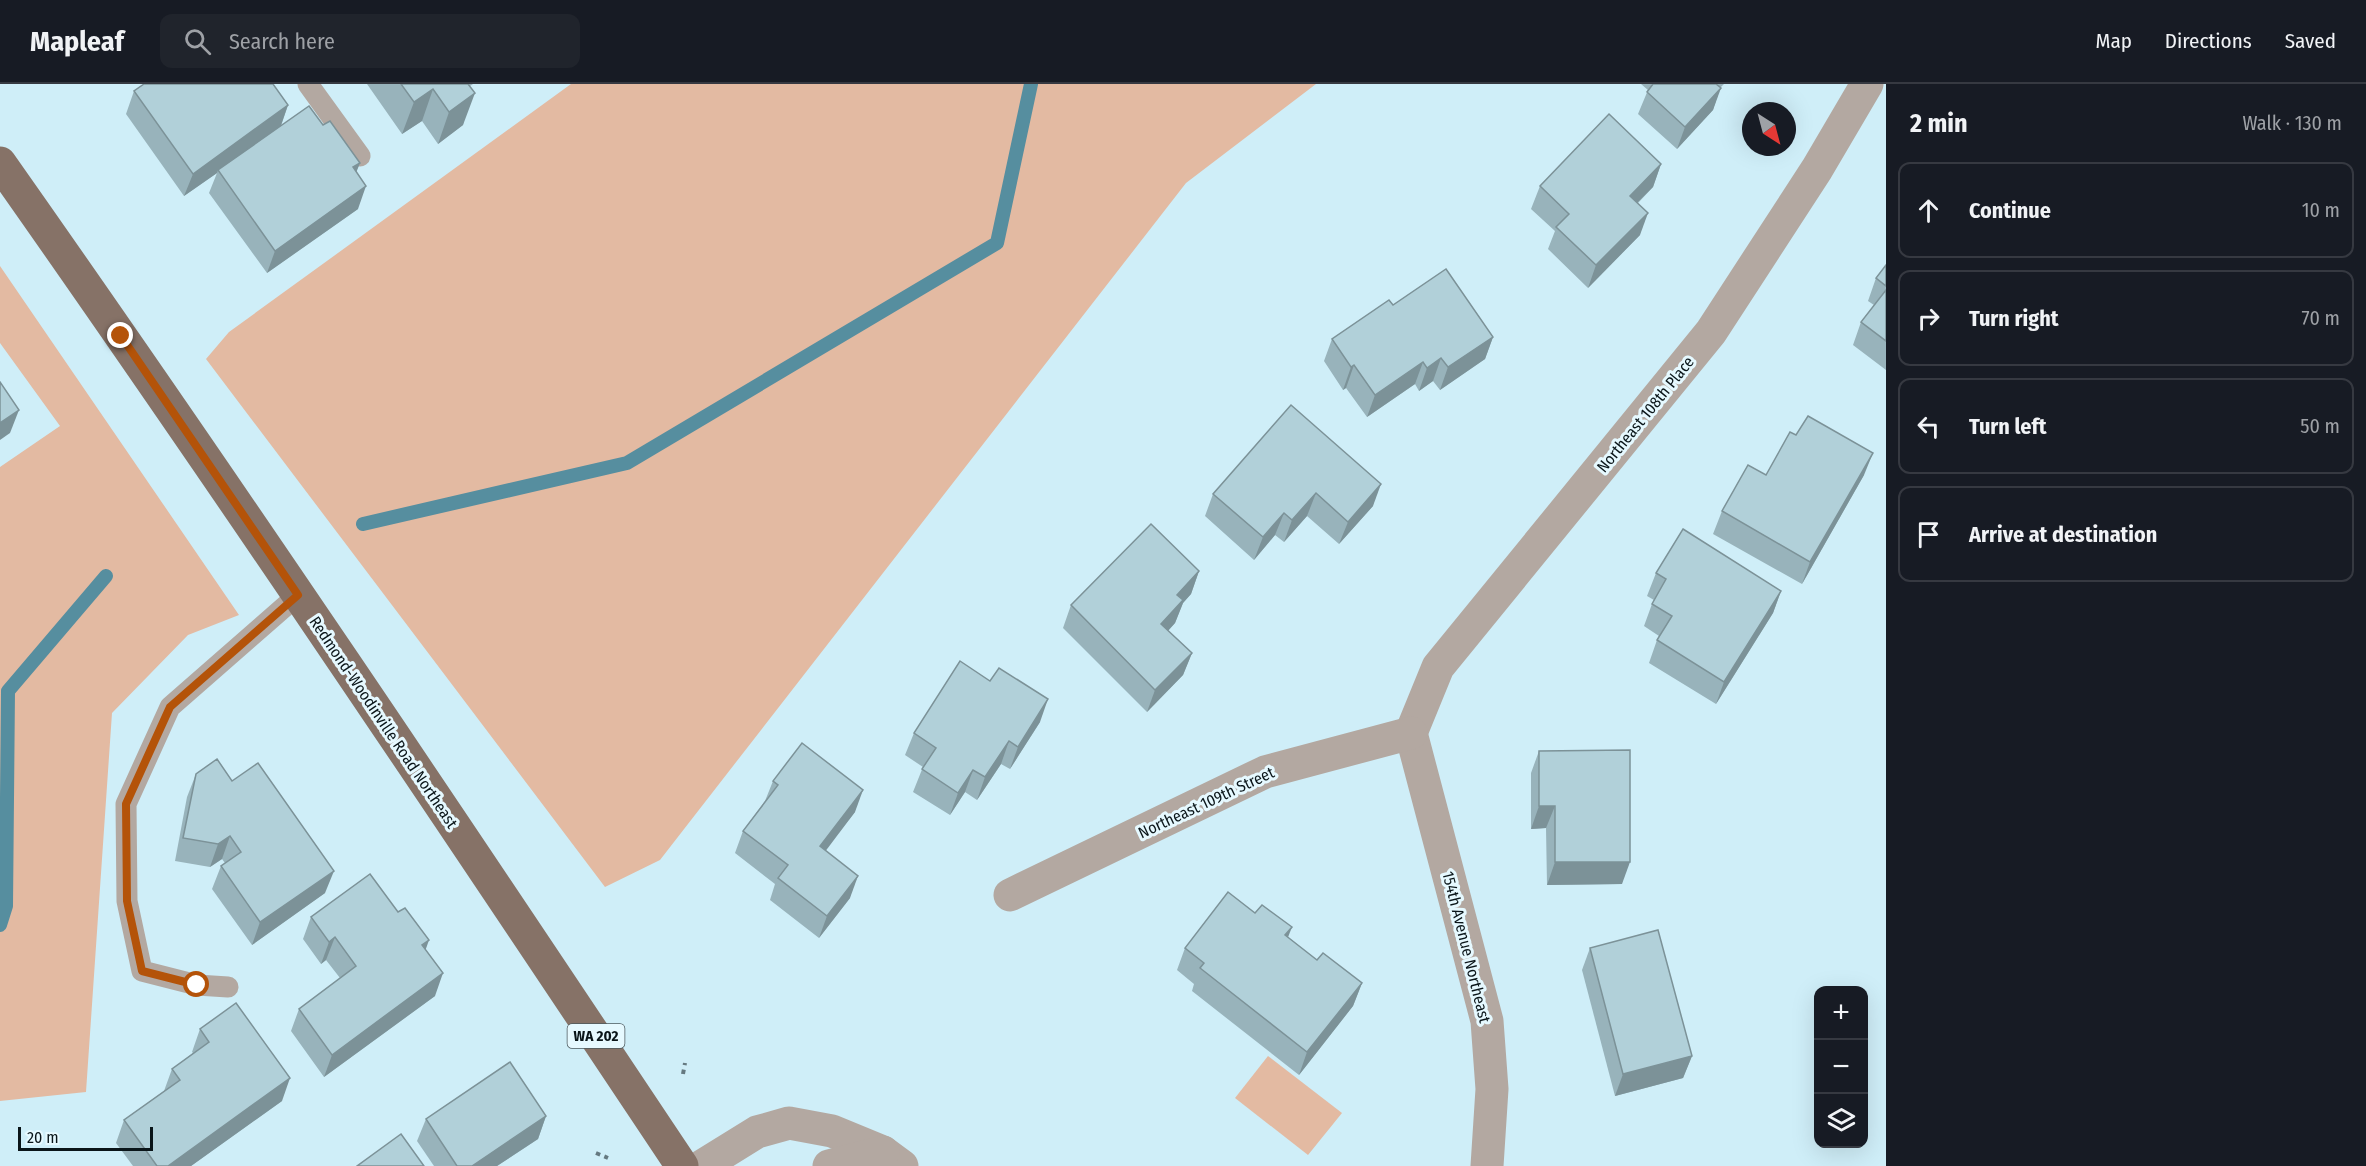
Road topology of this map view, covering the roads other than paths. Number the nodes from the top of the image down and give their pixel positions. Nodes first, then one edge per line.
1 (308, 84) edge
2 (1867, 84) edge
3 (360, 156) dead end
4 (0, 164) edge
5 (298, 595) junction
6 (1411, 733) junction
7 (1010, 895) dead end
8 (228, 987) dead end
9 (893, 1159) edge
10 (682, 1166) edge
11 (702, 1166) edge
12 (829, 1166) edge
13 (1487, 1166) edge

1 - 3 lane
2 - 6 street, Northeast 108th Place
4 - 5 main road, Redmond-Woodinville Road Northeast / WA 202
5 - 8 lane
5 - 10 main road, Redmond-Woodinville Road Northeast / WA 202
6 - 7 street, Northeast 109th Street
6 - 13 street, 154th Avenue Northeast
9 - 11 street
9 - 12 street

